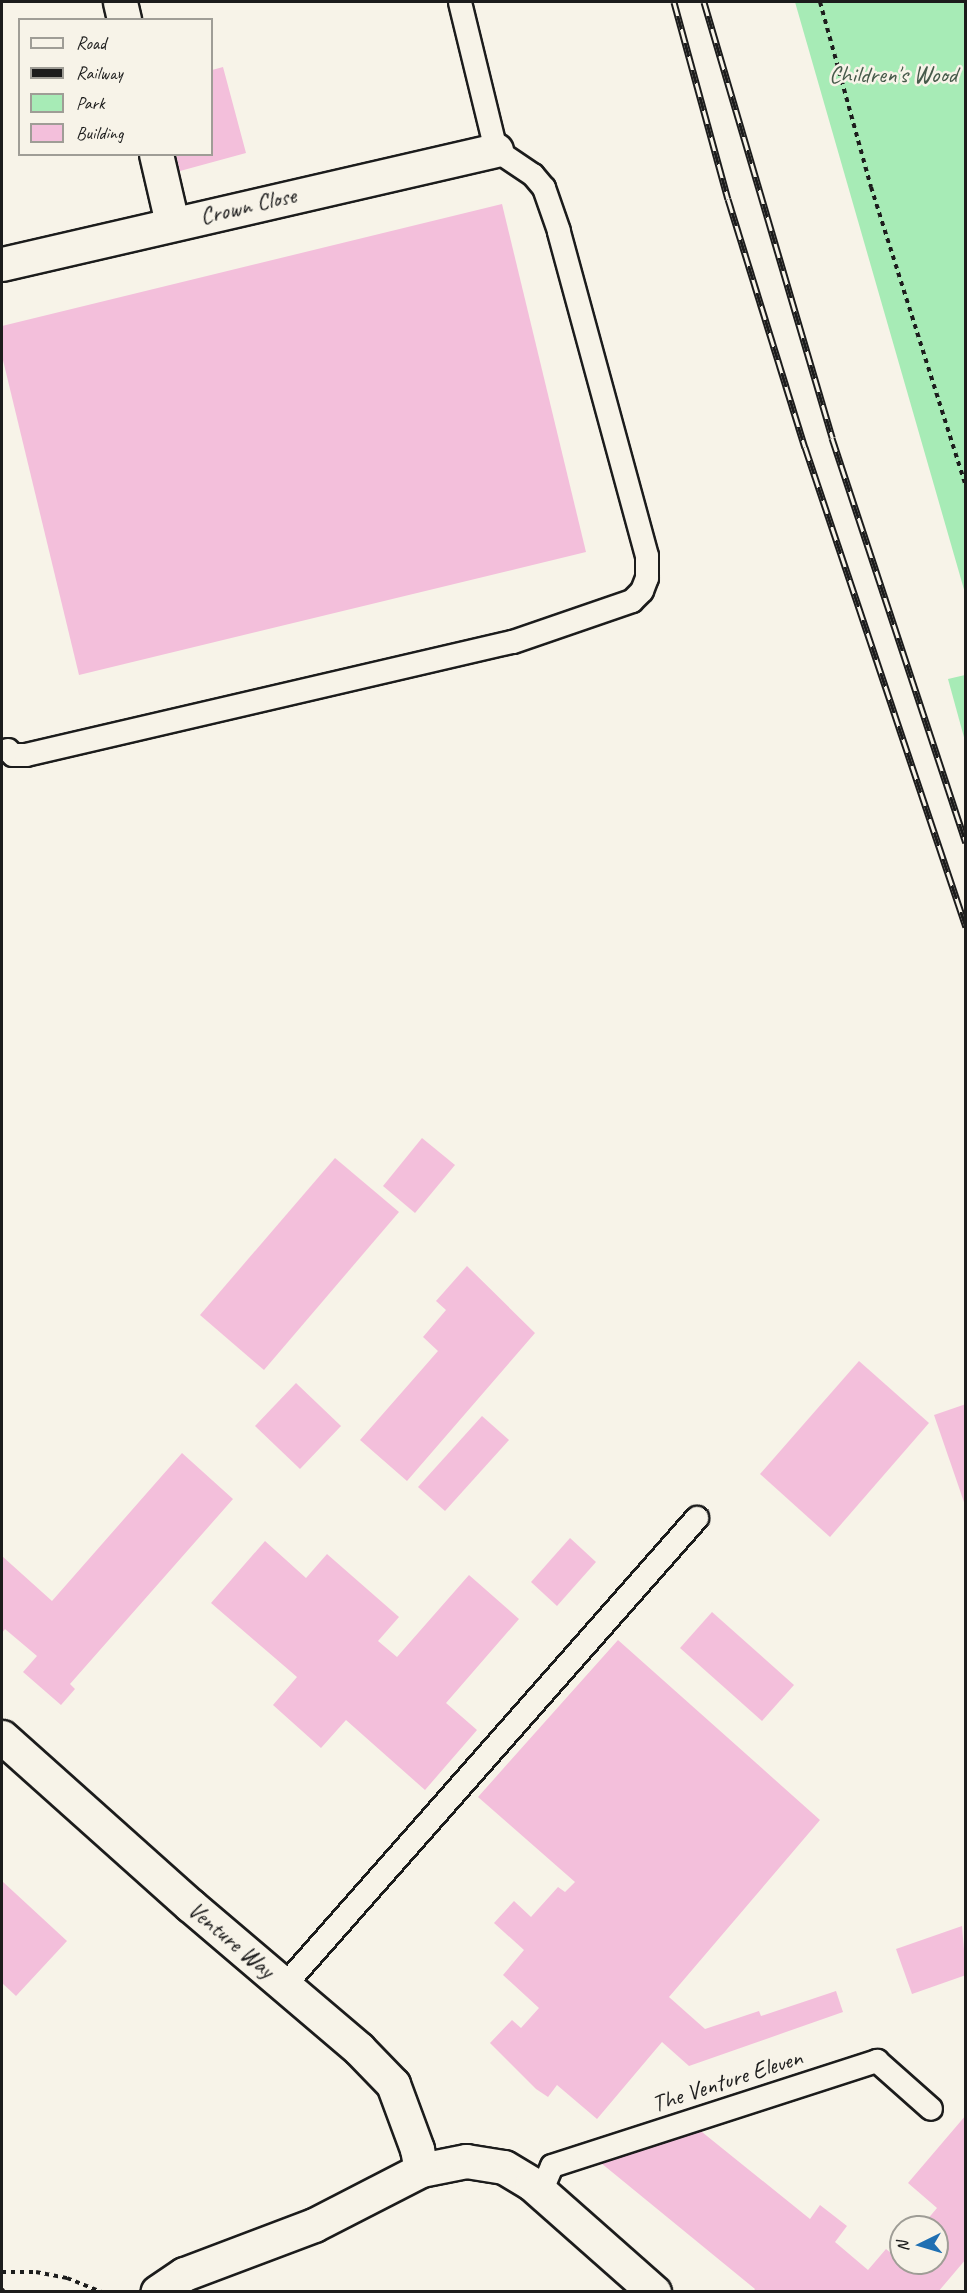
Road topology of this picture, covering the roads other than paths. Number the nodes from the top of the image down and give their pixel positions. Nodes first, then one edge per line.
1 (120, 2) edge
2 (460, 2) edge
3 (124, 18) edge
4 (496, 150) junction
5 (156, 156) edge
6 (172, 223) junction
7 (2, 264) edge
8 (8, 750) dead end
9 (697, 1518) dead end
10 (2, 1737) edge
11 (285, 1985) junction
12 (931, 2109) dead end
13 (422, 2170) junction
14 (541, 2192) junction
15 (157, 2292) edge
16 (654, 2292) edge

1 - 3 street
2 - 4 lane
4 - 6 street, Crown Close
4 - 8 lane
5 - 6 street
6 - 7 street, Crown Close
9 - 11 lane
10 - 11 street, Venture Way
11 - 13 street, Venture Way
12 - 14 lane, The Venture Eleven
13 - 14 street
13 - 15 street
14 - 16 street

